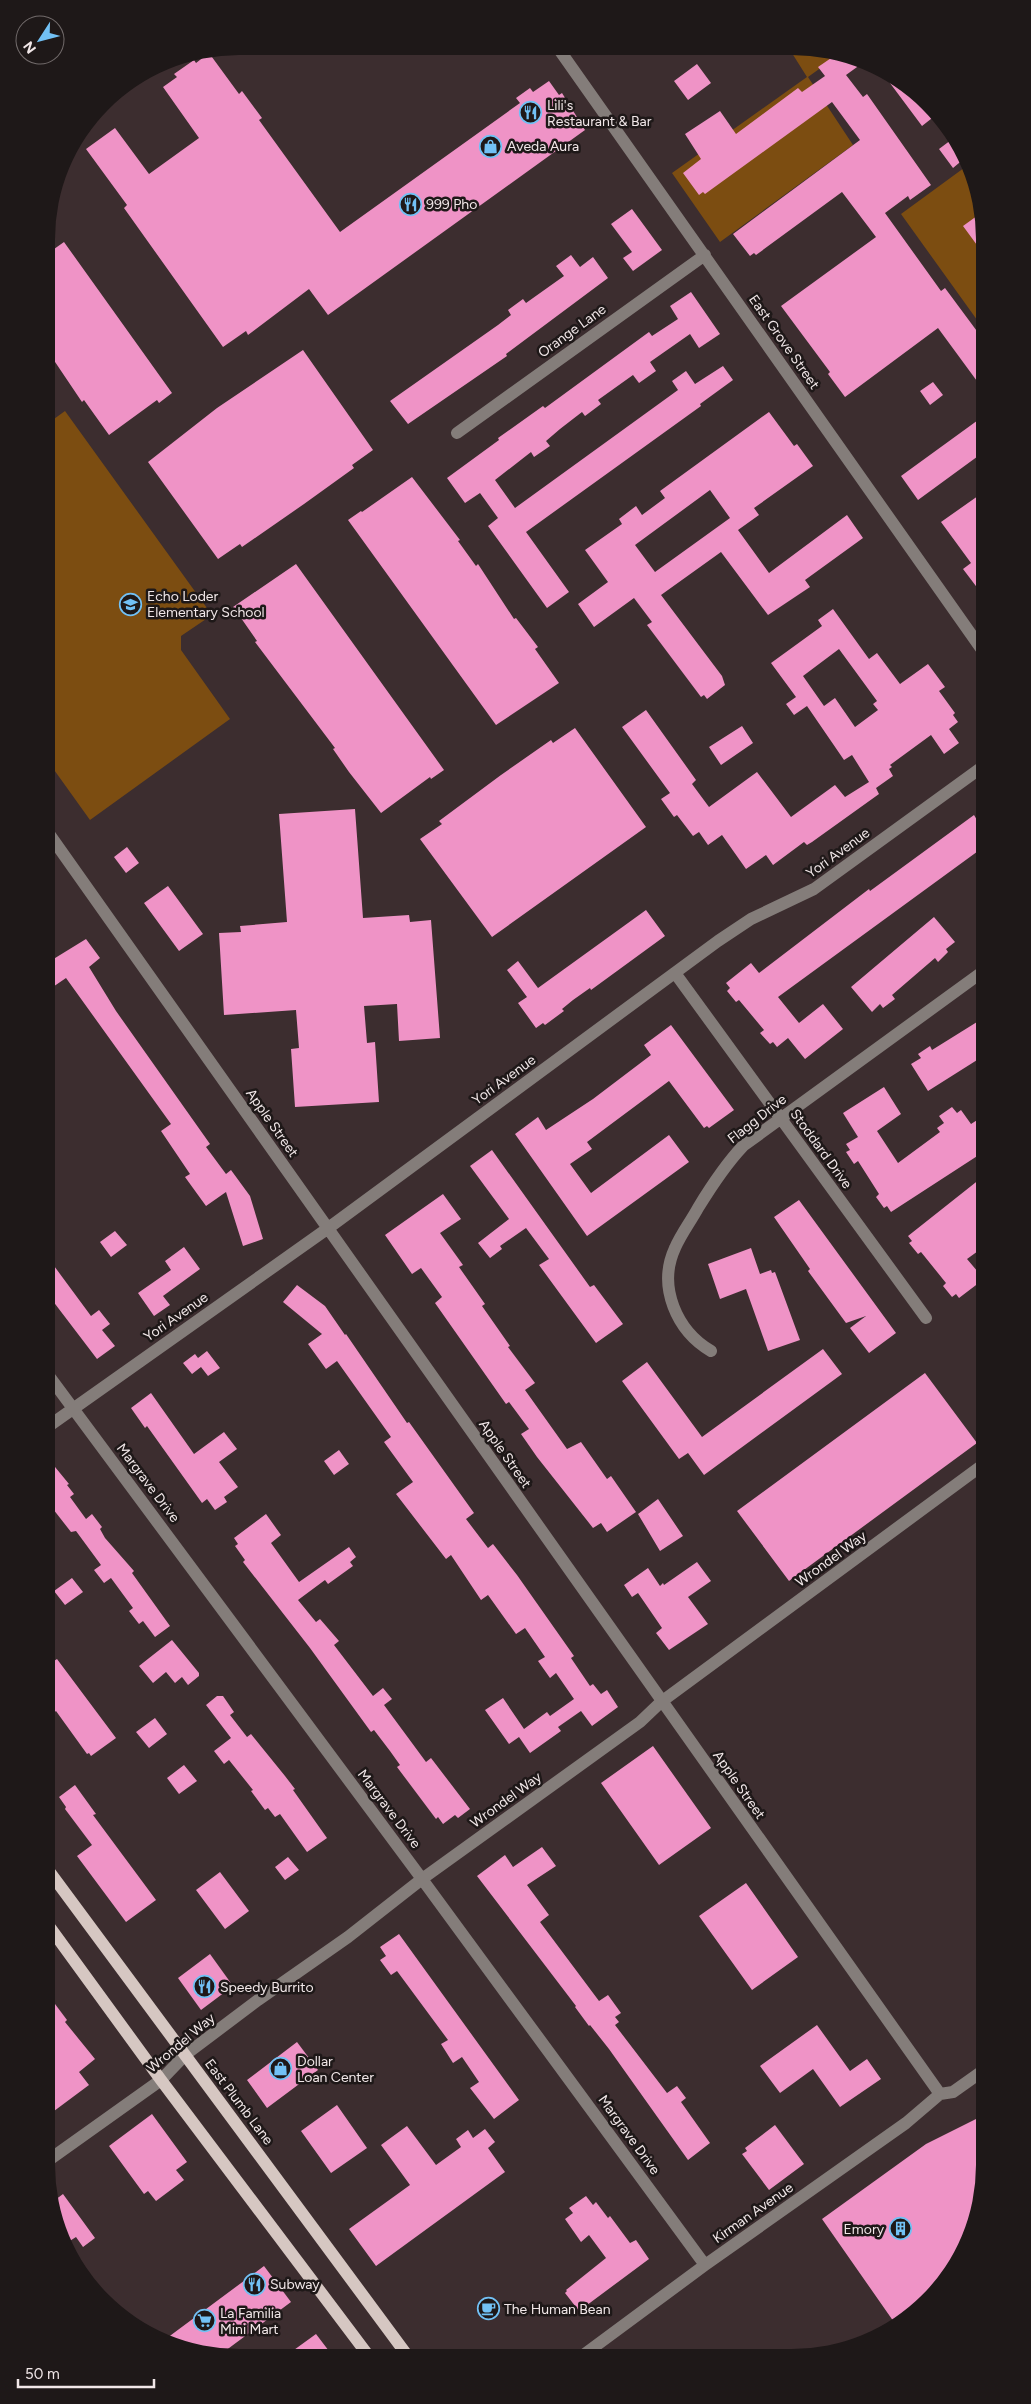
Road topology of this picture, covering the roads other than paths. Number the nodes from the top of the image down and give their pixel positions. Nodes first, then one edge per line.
1 (563, 55) edge
2 (705, 255) junction
3 (457, 432) dead end
4 (976, 641) edge
5 (976, 772) edge
6 (55, 844) edge
7 (675, 973) junction
8 (976, 976) edge
9 (780, 1118) junction
10 (327, 1229) junction
11 (926, 1318) dead end
12 (711, 1351) dead end
13 (55, 1384) edge
14 (73, 1408) junction
15 (55, 1421) edge
16 (976, 1470) edge
17 (661, 1702) junction
18 (55, 1879) edge
19 (422, 1879) junction
20 (55, 1934) edge
21 (185, 2055) junction
22 (976, 2076) edge
23 (161, 2080) junction
24 (940, 2094) junction
25 (55, 2156) edge
26 (705, 2265) junction
27 (363, 2349) edge
28 (403, 2349) edge
29 (591, 2349) edge

1 - 2 street, East Grove Street
2 - 3 street, Orange Lane
2 - 4 street, East Grove Street
5 - 7 street, Yori Avenue
6 - 10 street, Apple Street
7 - 9 street, Stoddard Drive
7 - 10 street, Yori Avenue
8 - 9 street, Flagg Drive
9 - 11 street, Stoddard Drive
9 - 12 street, Flagg Drive
10 - 14 street, Yori Avenue
10 - 17 street, Apple Street
13 - 14 street, Margrave Drive
14 - 15 street, Yori Avenue
14 - 19 street, Margrave Drive
16 - 17 street, Wrondel Way
17 - 19 street, Wrondel Way
17 - 24 street, Apple Street
18 - 21 main road, East Plumb Lane
19 - 21 street, Wrondel Way
19 - 26 street, Margrave Drive
20 - 23 main road
21 - 23 street, Wrondel Way
21 - 28 main road, East Plumb Lane
22 - 24 street
23 - 25 street, Wrondel Way
23 - 27 main road
24 - 26 street, Kirman Avenue
26 - 29 street, Kirman Avenue

